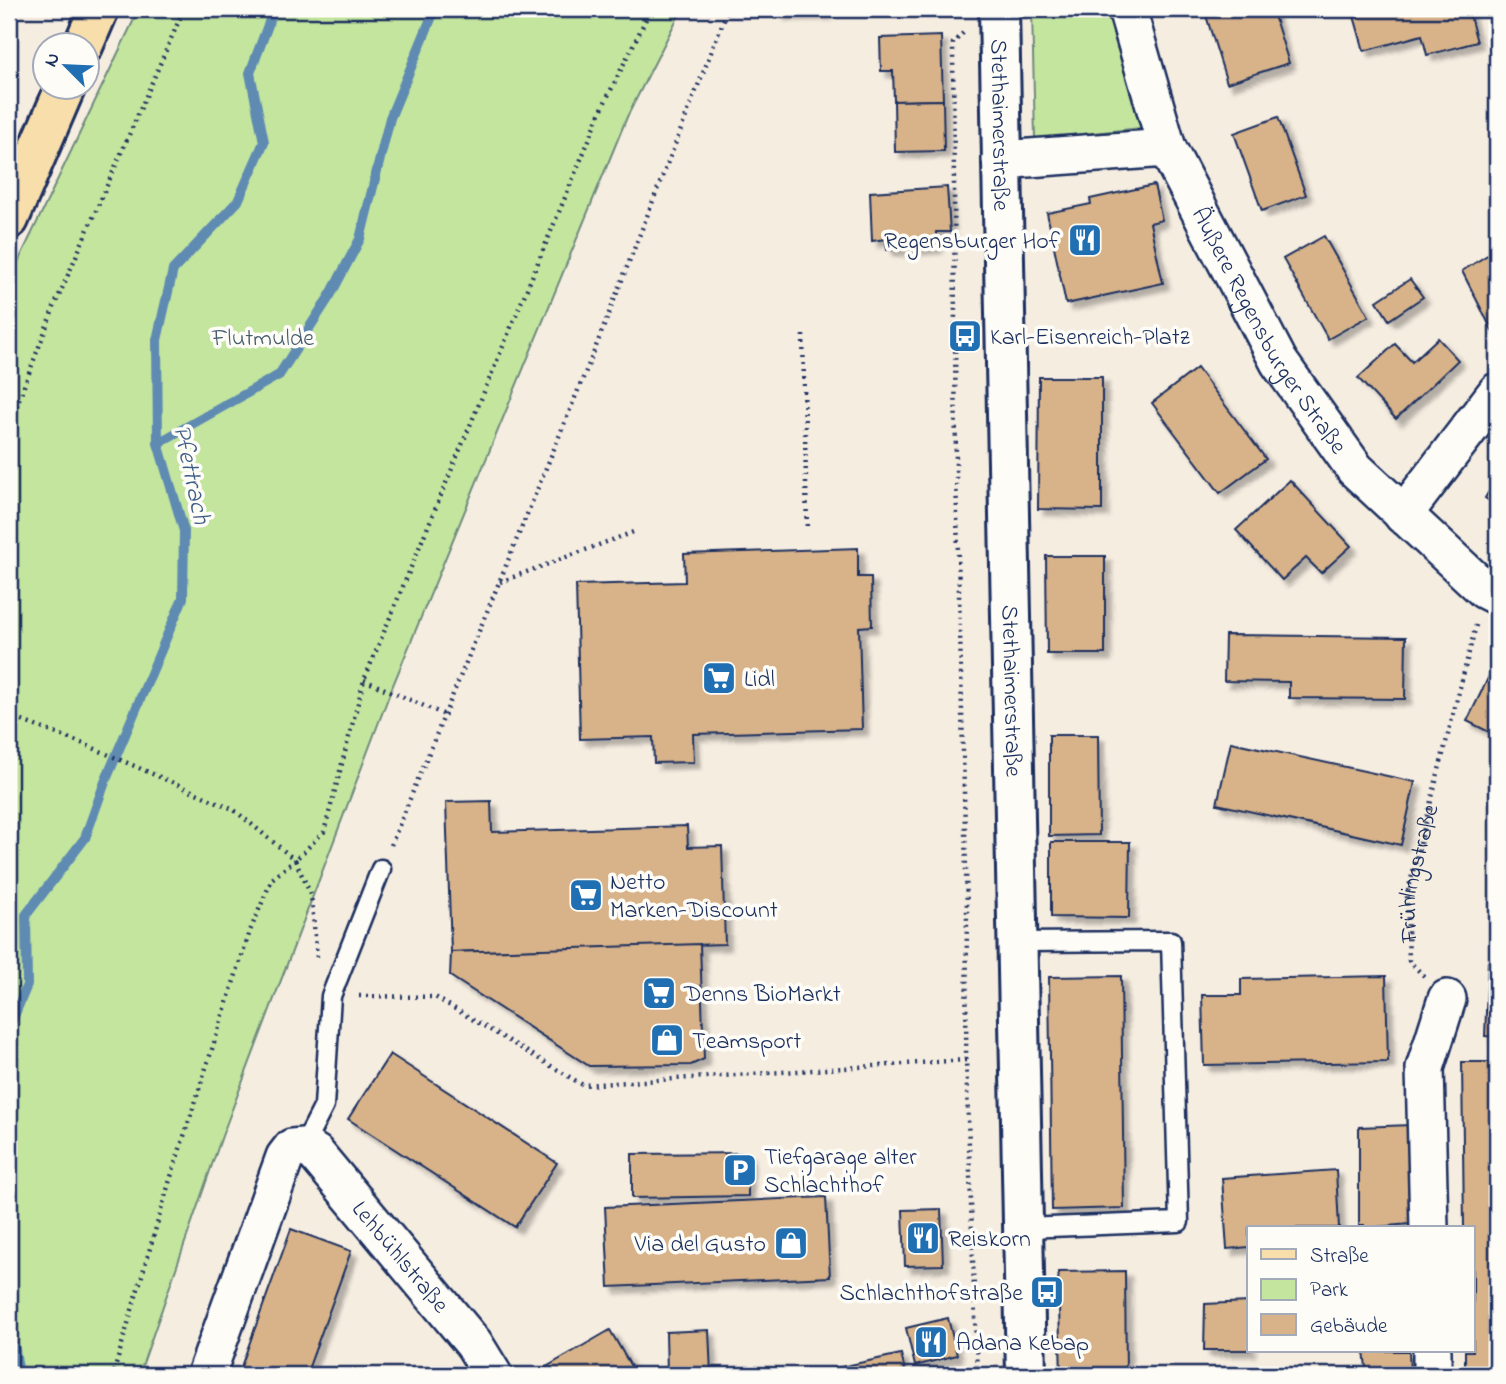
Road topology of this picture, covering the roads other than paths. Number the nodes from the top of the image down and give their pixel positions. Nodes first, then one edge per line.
1 (99, 9) edge
2 (1127, 9) edge
3 (985, 17) edge
4 (89, 32) edge
5 (59, 102) edge
6 (1167, 148) junction
7 (1001, 160) junction
8 (9, 219) edge
9 (1497, 392) edge
10 (1403, 515) junction
11 (1491, 593) edge
12 (381, 869) road end
13 (1018, 943) junction
14 (1447, 999) road end
15 (303, 1147) junction
16 (1429, 1226) edge
17 (1024, 1228) junction
18 (1432, 1352) edge
19 (206, 1375) edge
20 (493, 1375) edge
21 (1026, 1375) edge
22 (1432, 1375) edge

1 - 4 main road
2 - 6 street, Äußere Regensburger Straße
3 - 7 main road, Stethaimerstraße
5 - 8 main road
6 - 7 street
6 - 10 street, Äußere Regensburger Straße
7 - 13 main road, Stethaimerstraße
9 - 10 street
10 - 11 street, Äußere Regensburger Straße
12 - 15 lane
13 - 17 main road, Stethaimerstraße
13 - 17 lane
14 - 16 street
15 - 19 street
15 - 20 street, Lehbühlstraße
17 - 21 main road, Stethaimerstraße
18 - 22 street

